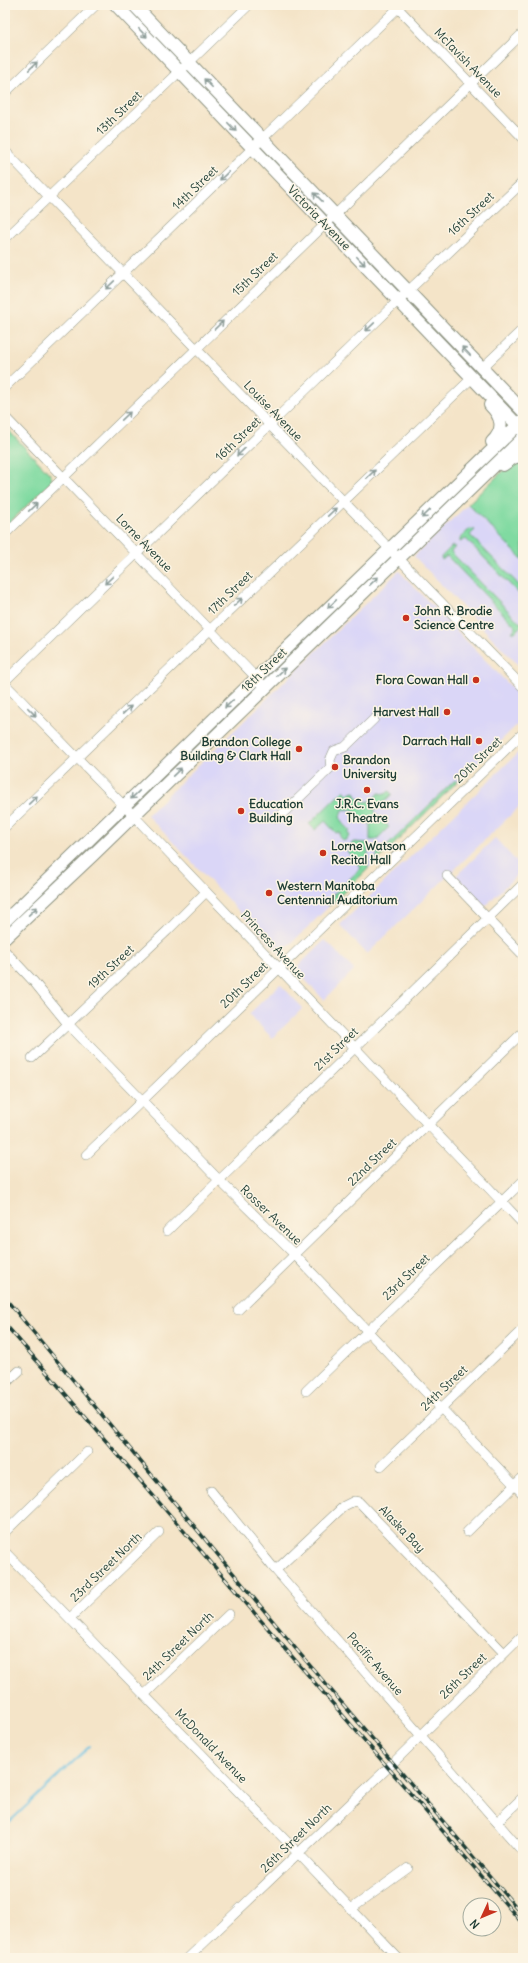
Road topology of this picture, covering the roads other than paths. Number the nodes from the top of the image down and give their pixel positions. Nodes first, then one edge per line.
1 (96, 5) edge
2 (116, 5) edge
3 (134, 5) edge
4 (249, 5) edge
5 (398, 6) edge
6 (523, 33) edge
7 (189, 63) junction
8 (180, 72) junction
9 (471, 84) junction
10 (5, 93) edge
11 (523, 138) edge
12 (262, 140) junction
13 (253, 149) junction
14 (5, 151) edge
15 (523, 182) edge
16 (49, 196) junction
17 (334, 214) junction
18 (325, 223) junction
19 (5, 238) edge
20 (123, 273) junction
21 (408, 291) junction
22 (398, 300) junction
23 (523, 329) edge
24 (196, 348) junction
25 (482, 368) junction
26 (471, 379) junction
27 (493, 380) junction
28 (5, 387) edge
29 (523, 398) edge
30 (523, 411) edge
31 (5, 416) edge
32 (270, 425) junction
33 (521, 425) edge
34 (523, 438) edge
35 (523, 454) edge
36 (64, 477) junction
37 (454, 487) junction
38 (343, 501) junction
39 (439, 519) junction
40 (5, 534) edge
41 (390, 549) junction
42 (137, 553) junction
43 (399, 558) junction
44 (210, 629) junction
45 (256, 678) junction
46 (5, 682) edge
47 (265, 687) junction
48 (523, 687) edge
49 (374, 719) dead end
50 (523, 734) edge
51 (77, 758) junction
52 (124, 806) junction
53 (133, 815) junction
54 (278, 818) dead end
55 (5, 827) edge
56 (447, 876) dead end
57 (523, 884) edge
58 (206, 892) junction
59 (488, 918) junction
60 (5, 921) edge
61 (5, 938) edge
62 (5, 951) edge
63 (523, 955) edge
64 (278, 969) junction
65 (68, 1024) junction
66 (523, 1032) edge
67 (354, 1048) junction
68 (32, 1058) dead end
69 (143, 1100) junction
70 (428, 1124) junction
71 (86, 1155) dead end
72 (219, 1180) junction
73 (523, 1181) edge
74 (501, 1201) junction
75 (523, 1224) edge
76 (167, 1231) dead end
77 (294, 1254) junction
78 (238, 1310) dead end
79 (523, 1328) edge
80 (368, 1331) junction
81 (19, 1371) dead end
82 (5, 1384) edge
83 (306, 1391) dead end
84 (441, 1408) junction
85 (87, 1452) dead end
86 (381, 1466) dead end
87 (523, 1477) edge
88 (515, 1485) junction
89 (211, 1491) dead end
90 (523, 1494) edge
91 (5, 1532) edge
92 (159, 1532) dead end
93 (467, 1532) dead end
94 (5, 1552) edge
95 (276, 1570) junction
96 (229, 1614) dead end
97 (70, 1618) junction
98 (523, 1635) edge
99 (504, 1653) junction
100 (144, 1695) junction
101 (420, 1735) junction
102 (523, 1797) edge
103 (497, 1822) junction
104 (523, 1852) edge
105 (298, 1853) junction
106 (408, 1868) dead end
107 (352, 1909) junction
108 (188, 1958) edge
109 (398, 1958) edge

10 -> 1 street
2 -> 8 main road, Victoria Avenue
3 - 7 main road, Victoria Avenue
4 - 7 street, 13th Street
5 - 9 street, McTavish Avenue
5 - 12 street, 14th Street
6 - 9 street, 15th Street
7 - 8 street, 13th Street
12 -> 7 main road, Victoria Avenue
8 -> 13 main road, Victoria Avenue
8 - 16 street, 13th Street
9 - 11 street, McTavish Avenue
9 - 17 street, 15th Street
12 - 13 street, 14th Street
17 -> 12 main road, Victoria Avenue
13 - 18 main road, Victoria Avenue
13 -> 20 street, 14th Street
14 - 16 street, Louise Avenue
15 - 21 street, 16th Street
16 - 19 street, 13th Street
16 - 20 street, Louise Avenue
17 - 18 street, 15th Street
17 - 21 main road, Victoria Avenue
18 -> 22 main road, Victoria Avenue
24 -> 18 street, 15th Street
20 - 24 street, Louise Avenue
20 -> 28 street, 14th Street
21 - 22 street, 16th Street
25 -> 21 main road, Victoria Avenue
22 - 26 main road, Victoria Avenue
22 -> 32 street, 16th Street
23 - 25 street
24 - 32 street, Louise Avenue
36 -> 24 street, 15th Street
25 - 27 main road, Victoria Avenue
26 - 33 main road
26 - 37 main road
38 -> 26 street, 17th Street
27 - 29 main road
27 - 30 main road, Victoria Avenue
31 - 36 street, Lorne Avenue
32 - 38 street, Louise Avenue
32 -> 42 street, 16th Street
33 - 37 main road, 18th Street
34 - 39 main road, 18th Street
35 - 39 main road
40 -> 36 street, 15th Street
36 - 42 street, Lorne Avenue
37 -> 41 main road, 18th Street
38 - 41 street, Louise Avenue
44 -> 38 street, 17th Street
39 - 43 main road, 18th Street
41 - 43 street, Louise Avenue
41 -> 45 main road, 18th Street
42 - 44 street, Lorne Avenue
42 -> 46 street, 16th Street
47 -> 43 main road, 18th Street
43 - 48 street, Louise Avenue
44 - 45 street, Lorne Avenue
51 -> 44 street, 17th Street
45 - 47 street, Lorne Avenue
45 -> 52 main road, 18th Street
46 -> 51 street, Princess Avenue
53 -> 47 main road, 18th Street
49 - 54 street
50 - 64 street, 20th Street
51 - 52 street, Princess Avenue
55 -> 51 street, 17th Street
52 - 53 street, Princess Avenue
52 - 60 main road, 18th Street
53 - 58 street, Princess Avenue
61 -> 53 main road, 18th Street
56 - 59 street
57 - 59 street, 21st Street
58 - 64 street, Princess Avenue
58 - 65 street, 19th Street
59 - 63 street
59 - 67 street, 21st Street
62 - 65 street, Rosser Avenue
64 - 67 street, Princess Avenue
64 - 69 street, 20th Street
65 - 68 street, 19th Street
65 - 69 street, Rosser Avenue
66 - 70 street, 22nd Street
67 - 70 street, Princess Avenue
67 - 72 street, 21st Street
69 - 71 street, 20th Street
69 - 72 street, Rosser Avenue
70 - 74 street, Princess Avenue
70 - 77 street, 22nd Street
72 - 76 street, 21st Street
72 - 77 street, Rosser Avenue
73 - 74 street, 23rd Street
74 - 75 street, Princess Avenue
74 - 80 street, 23rd Street
77 - 78 street, 22nd Street
77 - 80 street, Rosser Avenue
79 - 84 street, 24th Street
80 - 83 street, 23rd Street
80 - 84 street, Rosser Avenue
81 - 82 street
84 - 86 street, 24th Street
84 - 88 street, Rosser Avenue
85 - 91 street
87 - 88 street
88 - 90 street, Rosser Avenue
88 - 93 street
89 - 95 street, Pacific Avenue
92 - 97 street, 23rd Street North
94 - 97 street, McDonald Avenue
95 - 99 street, Alaska Bay
95 - 101 street, Pacific Avenue
96 - 100 street, 24th Street North
97 - 100 street, McDonald Avenue
98 - 99 street, 26th Street
99 - 101 street, 26th Street
100 - 105 street, McDonald Avenue
101 - 103 street, Pacific Avenue
101 - 105 street, 26th Street North
102 - 103 street
103 - 104 street, Pacific Avenue
105 - 107 street, McDonald Avenue
105 - 108 street, 26th Street North
106 - 107 street
107 - 109 street, McDonald Avenue

